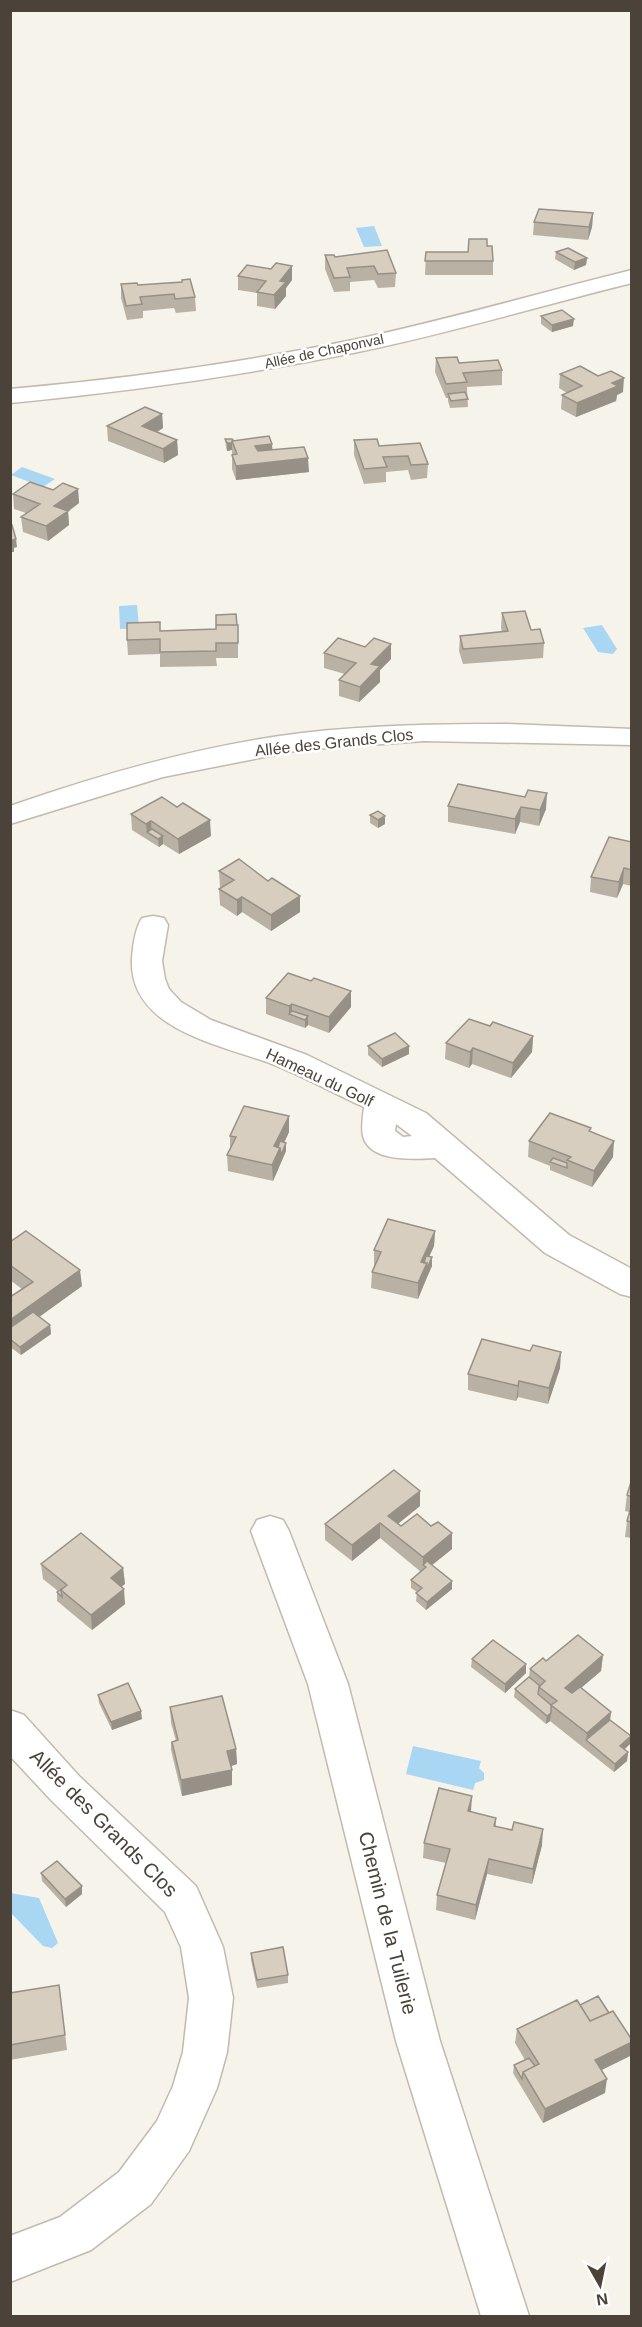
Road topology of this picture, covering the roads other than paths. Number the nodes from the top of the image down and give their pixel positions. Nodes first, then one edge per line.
1 (632, 276) edge
2 (10, 396) edge
3 (632, 737) edge
4 (10, 816) edge
5 (153, 926) dead end
6 (632, 1285) edge
7 (270, 1531) dead end
8 (10, 1727) edge
9 (10, 2259) edge
10 (506, 2316) edge

1 - 2 street, Allée de Chaponval
3 - 4 street, Allée des Grands Clos
5 - 6 street, Hameau du Golf
7 - 10 street, Chemin de la Tuilerie
8 - 9 street, Allée des Grands Clos

